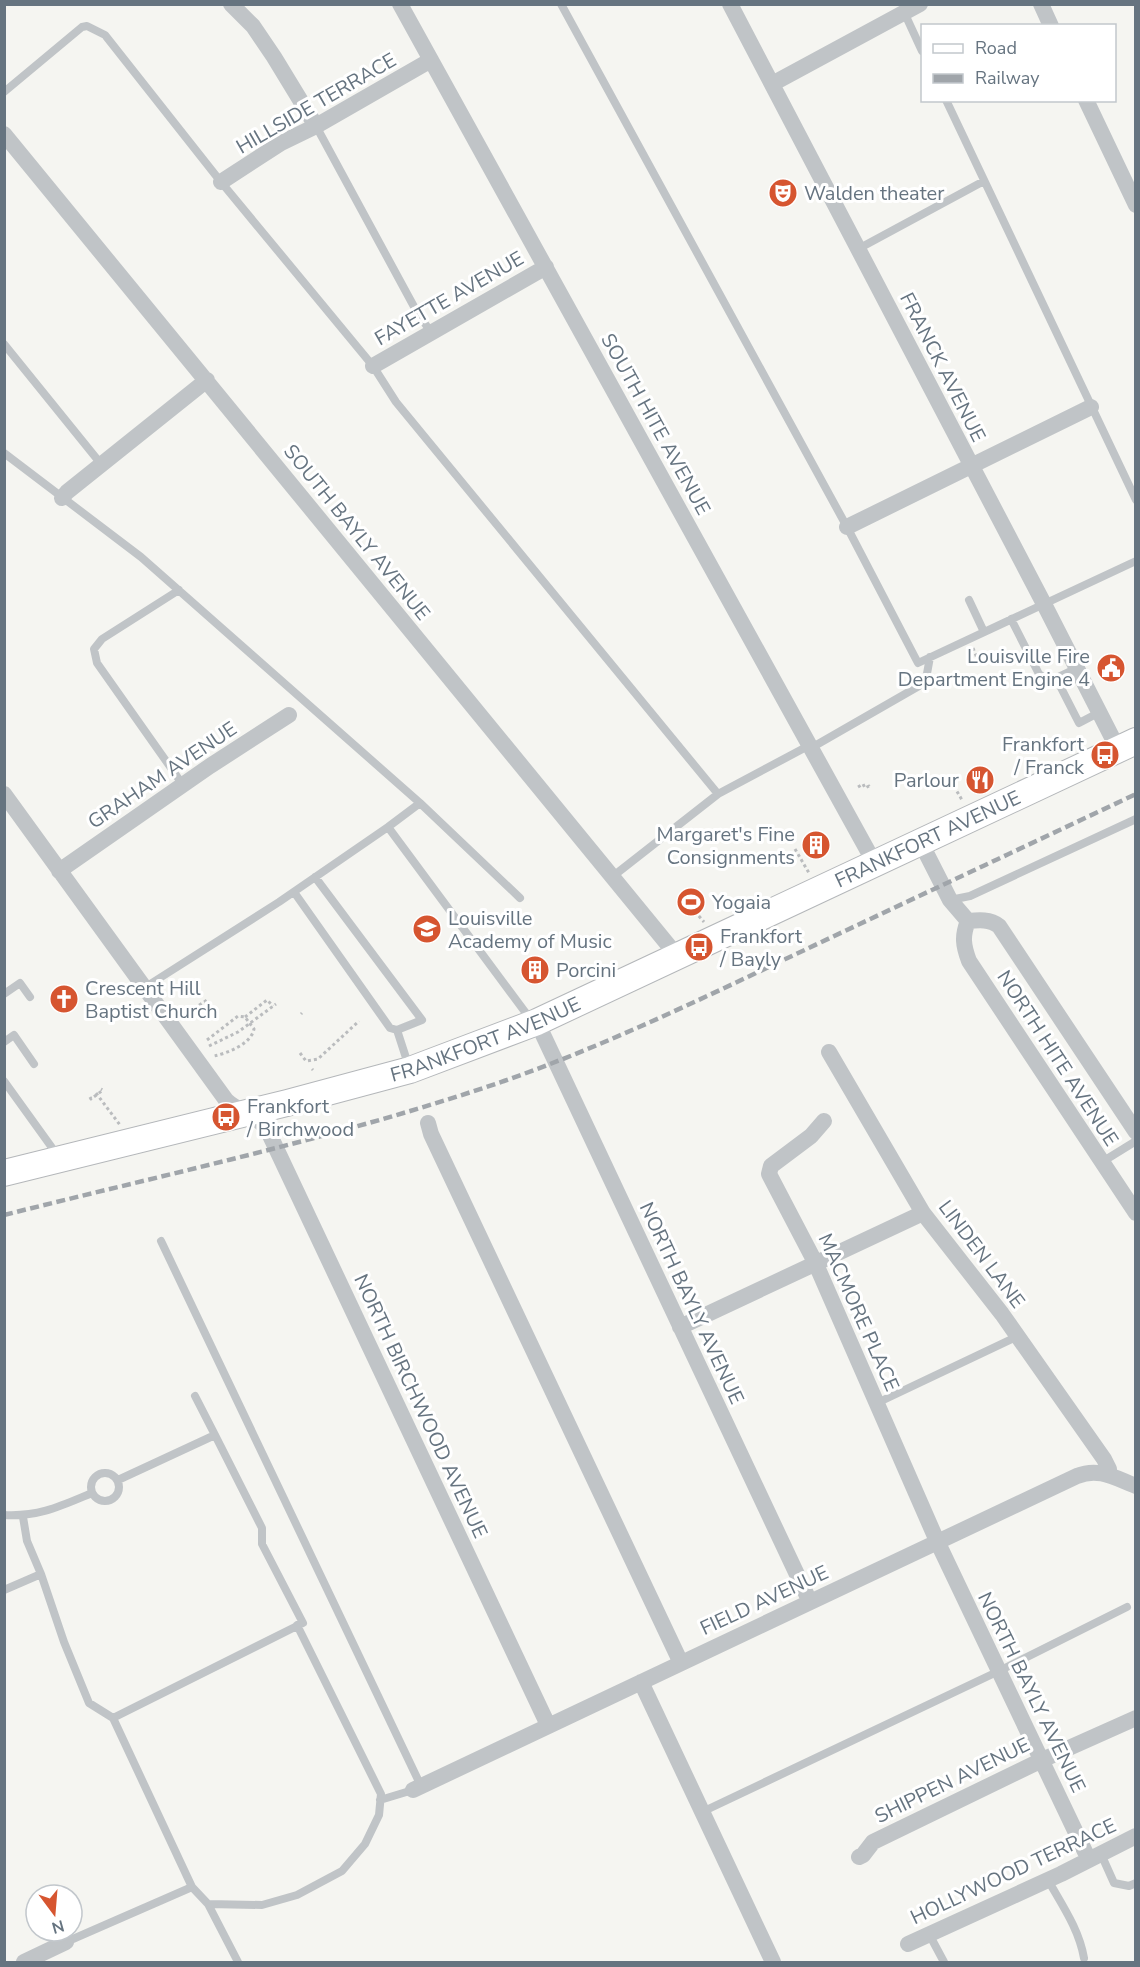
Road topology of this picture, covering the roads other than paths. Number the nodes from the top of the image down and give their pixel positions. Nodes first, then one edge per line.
1 (231, 4) edge
2 (400, 4) edge
3 (561, 4) edge
4 (730, 4) edge
5 (1041, 4) edge
6 (910, 8) edge
7 (1050, 24) edge
8 (921, 47) edge
9 (431, 60) junction
10 (772, 84) junction
11 (4, 93) edge
12 (947, 102) edge
13 (1087, 102) edge
14 (316, 126) junction
15 (4, 134) edge
16 (984, 181) junction
17 (221, 182) junction
18 (1136, 205) edge
19 (858, 249) junction
20 (546, 267) junction
21 (431, 332) junction
22 (4, 344) edge
23 (373, 366) junction
24 (207, 380) junction
25 (1091, 407) junction
26 (4, 453) edge
27 (101, 464) junction
28 (971, 466) junction
29 (62, 498) junction
30 (1136, 500) edge
31 (847, 527) junction
32 (1136, 561) edge
33 (179, 590) junction
34 (969, 600) dead end
35 (1044, 604) junction
36 (1011, 620) junction
37 (984, 632) junction
38 (930, 657) junction
39 (1077, 668) junction
40 (1056, 678) junction
41 (1100, 712) junction
42 (289, 715) dead end
43 (1127, 745) edge
44 (811, 747) junction
45 (183, 784) junction
46 (4, 794) edge
47 (718, 794) junction
48 (420, 803) junction
49 (1135, 818) edge
50 (388, 827) junction
51 (921, 843) junction
52 (875, 864) junction
53 (59, 872) junction
54 (612, 877) junction
55 (315, 878) junction
56 (294, 892) junction
57 (520, 898) dead end
58 (951, 900) junction
59 (968, 921) junction
60 (678, 957) junction
61 (143, 988) junction
62 (4, 994) edge
63 (30, 997) dead end
64 (535, 1023) junction
65 (397, 1030) junction
66 (4, 1042) edge
67 (829, 1052) dead end
68 (34, 1064) dead end
69 (410, 1070) junction
70 (4, 1081) edge
71 (246, 1112) junction
72 (824, 1121) dead end
73 (428, 1123) dead end
74 (1136, 1132) edge
75 (1136, 1141) edge
76 (60, 1159) junction
77 (1102, 1162) junction
78 (4, 1173) edge
79 (923, 1213) junction
80 (1136, 1213) edge
81 (161, 1240) dead end
82 (815, 1262) junction
83 (680, 1327) junction
84 (1018, 1336) junction
85 (195, 1396) dead end
86 (877, 1403) junction
87 (214, 1435) junction
88 (1108, 1475) junction
89 (118, 1480) junction
90 (1136, 1486) edge
91 (92, 1493) junction
92 (4, 1515) edge
93 (22, 1516) junction
94 (938, 1541) junction
95 (41, 1574) junction
96 (4, 1590) edge
97 (810, 1602) junction
98 (1127, 1607) dead end
99 (297, 1626) junction
100 (681, 1663) junction
101 (999, 1671) junction
102 (641, 1682) junction
103 (113, 1718) junction
104 (1136, 1718) edge
105 (548, 1725) junction
106 (1042, 1760) junction
107 (417, 1788) junction
108 (380, 1800) junction
109 (702, 1812) junction
110 (1136, 1836) edge
111 (859, 1857) dead end
112 (1095, 1857) junction
113 (1048, 1880) junction
114 (1136, 1883) edge
115 (192, 1887) junction
116 (208, 1904) junction
117 (84, 1934) edge
118 (929, 1934) junction
119 (64, 1943) edge
120 (908, 1944) dead end
121 (1084, 1958) dead end
122 (24, 1962) edge
123 (237, 1962) edge
124 (773, 1962) edge
125 (944, 1962) edge

1 - 14 street
2 - 9 street, SOUTH HITE AVENUE
3 - 31 lane
4 - 10 street, FRANCK AVENUE
5 - 7 street
6 - 8 lane
6 - 10 street
9 - 14 street, HILLSIDE TERRACE
9 - 20 street, SOUTH HITE AVENUE
10 - 19 street, FRANCK AVENUE
11 - 17 lane
12 - 16 lane
13 - 18 street
14 - 17 street, HILLSIDE TERRACE
14 - 21 lane
15 - 24 street, SOUTH BAYLY AVENUE
16 - 19 lane
16 - 25 lane
17 - 23 lane
19 - 28 street, FRANCK AVENUE
20 - 21 street, FAYETTE AVENUE
20 - 44 street, SOUTH HITE AVENUE
21 - 23 street, FAYETTE AVENUE
22 - 27 lane
23 - 47 lane
24 - 27 street
24 - 54 street, SOUTH BAYLY AVENUE
25 - 28 street
25 - 30 lane
26 - 29 lane
27 - 29 street
28 - 31 street
28 - 35 street, FRANCK AVENUE
29 - 33 lane
31 - 38 lane
32 - 35 lane
33 - 45 lane
33 - 48 lane
34 - 37 lane
35 - 36 lane
35 - 39 street, FRANCK AVENUE
36 - 37 lane
36 - 40 lane
37 - 38 lane
38 - 44 lane
39 - 40 lane
39 - 41 street, FRANCK AVENUE
40 - 41 lane
41 - 43 street, FRANCK AVENUE
42 - 45 street, GRAHAM AVENUE
43 - 51 main road, FRANKFORT AVENUE
44 - 47 lane
44 - 52 street, SOUTH HITE AVENUE
45 - 53 street, GRAHAM AVENUE
46 - 53 street, NORTH BIRCHWOOD AVENUE
47 - 54 lane
48 - 50 lane
48 - 57 lane
49 - 58 lane
50 - 55 lane
50 - 64 lane
51 - 52 main road, FRANKFORT AVENUE
51 - 58 street
52 - 60 main road, FRANKFORT AVENUE
53 - 61 street, NORTH BIRCHWOOD AVENUE
54 - 60 street, SOUTH BAYLY AVENUE
55 - 56 lane
55 - 65 lane
56 - 61 lane
56 - 65 lane
58 - 59 street
59 - 74 street, NORTH HITE AVENUE
59 - 77 street, NORTH HITE AVENUE
60 - 64 main road, FRANKFORT AVENUE
61 - 71 street, NORTH BIRCHWOOD AVENUE
62 - 63 lane
64 - 69 main road, FRANKFORT AVENUE
64 - 83 street, NORTH BAYLY AVENUE
65 - 69 lane
66 - 68 lane
67 - 79 street, LINDEN LANE
69 - 71 main road, FRANKFORT AVENUE
70 - 76 lane
71 - 76 main road, FRANKFORT AVENUE
71 - 105 street, NORTH BIRCHWOOD AVENUE
72 - 82 street, MACMORE PLACE
73 - 100 street
75 - 77 lane
76 - 78 main road, FRANKFORT AVENUE
77 - 80 street, NORTH HITE AVENUE
79 - 82 street
79 - 84 street, LINDEN LANE
81 - 107 lane
82 - 83 street
82 - 86 street, MACMORE PLACE
83 - 97 street, NORTH BAYLY AVENUE
84 - 86 lane
84 - 88 street, LINDEN LANE
85 - 87 lane
86 - 94 street, MACMORE PLACE
87 - 89 lane
87 - 99 lane
88 - 90 street, FIELD AVENUE
88 - 94 street, FIELD AVENUE
89 - 91 lane
89 - 91 lane
91 - 93 lane
92 - 93 lane
93 - 95 lane
94 - 97 street, FIELD AVENUE
94 - 101 street, NORTH BAYLY AVENUE
95 - 96 lane
95 - 103 lane
97 - 100 street, FIELD AVENUE
98 - 101 lane
99 - 103 lane
99 - 108 lane
100 - 102 street, FIELD AVENUE
101 - 106 street, NORTH BAYLY AVENUE
101 - 109 lane
102 - 105 street, FIELD AVENUE
102 - 109 street
103 - 115 lane
104 - 106 street, SHIPPEN AVENUE
105 - 107 street, FIELD AVENUE
106 - 111 street, SHIPPEN AVENUE
106 - 112 street, NORTH BAYLY AVENUE
107 - 108 lane
108 - 116 lane
109 - 124 street
110 - 112 street, HOLLYWOOD TERRACE
112 - 113 street, HOLLYWOOD TERRACE
112 - 114 lane
113 - 118 street, HOLLYWOOD TERRACE
113 - 121 lane
115 - 116 lane
115 - 117 lane
116 - 123 lane
118 - 120 street, HOLLYWOOD TERRACE
118 - 125 lane
119 - 122 street

